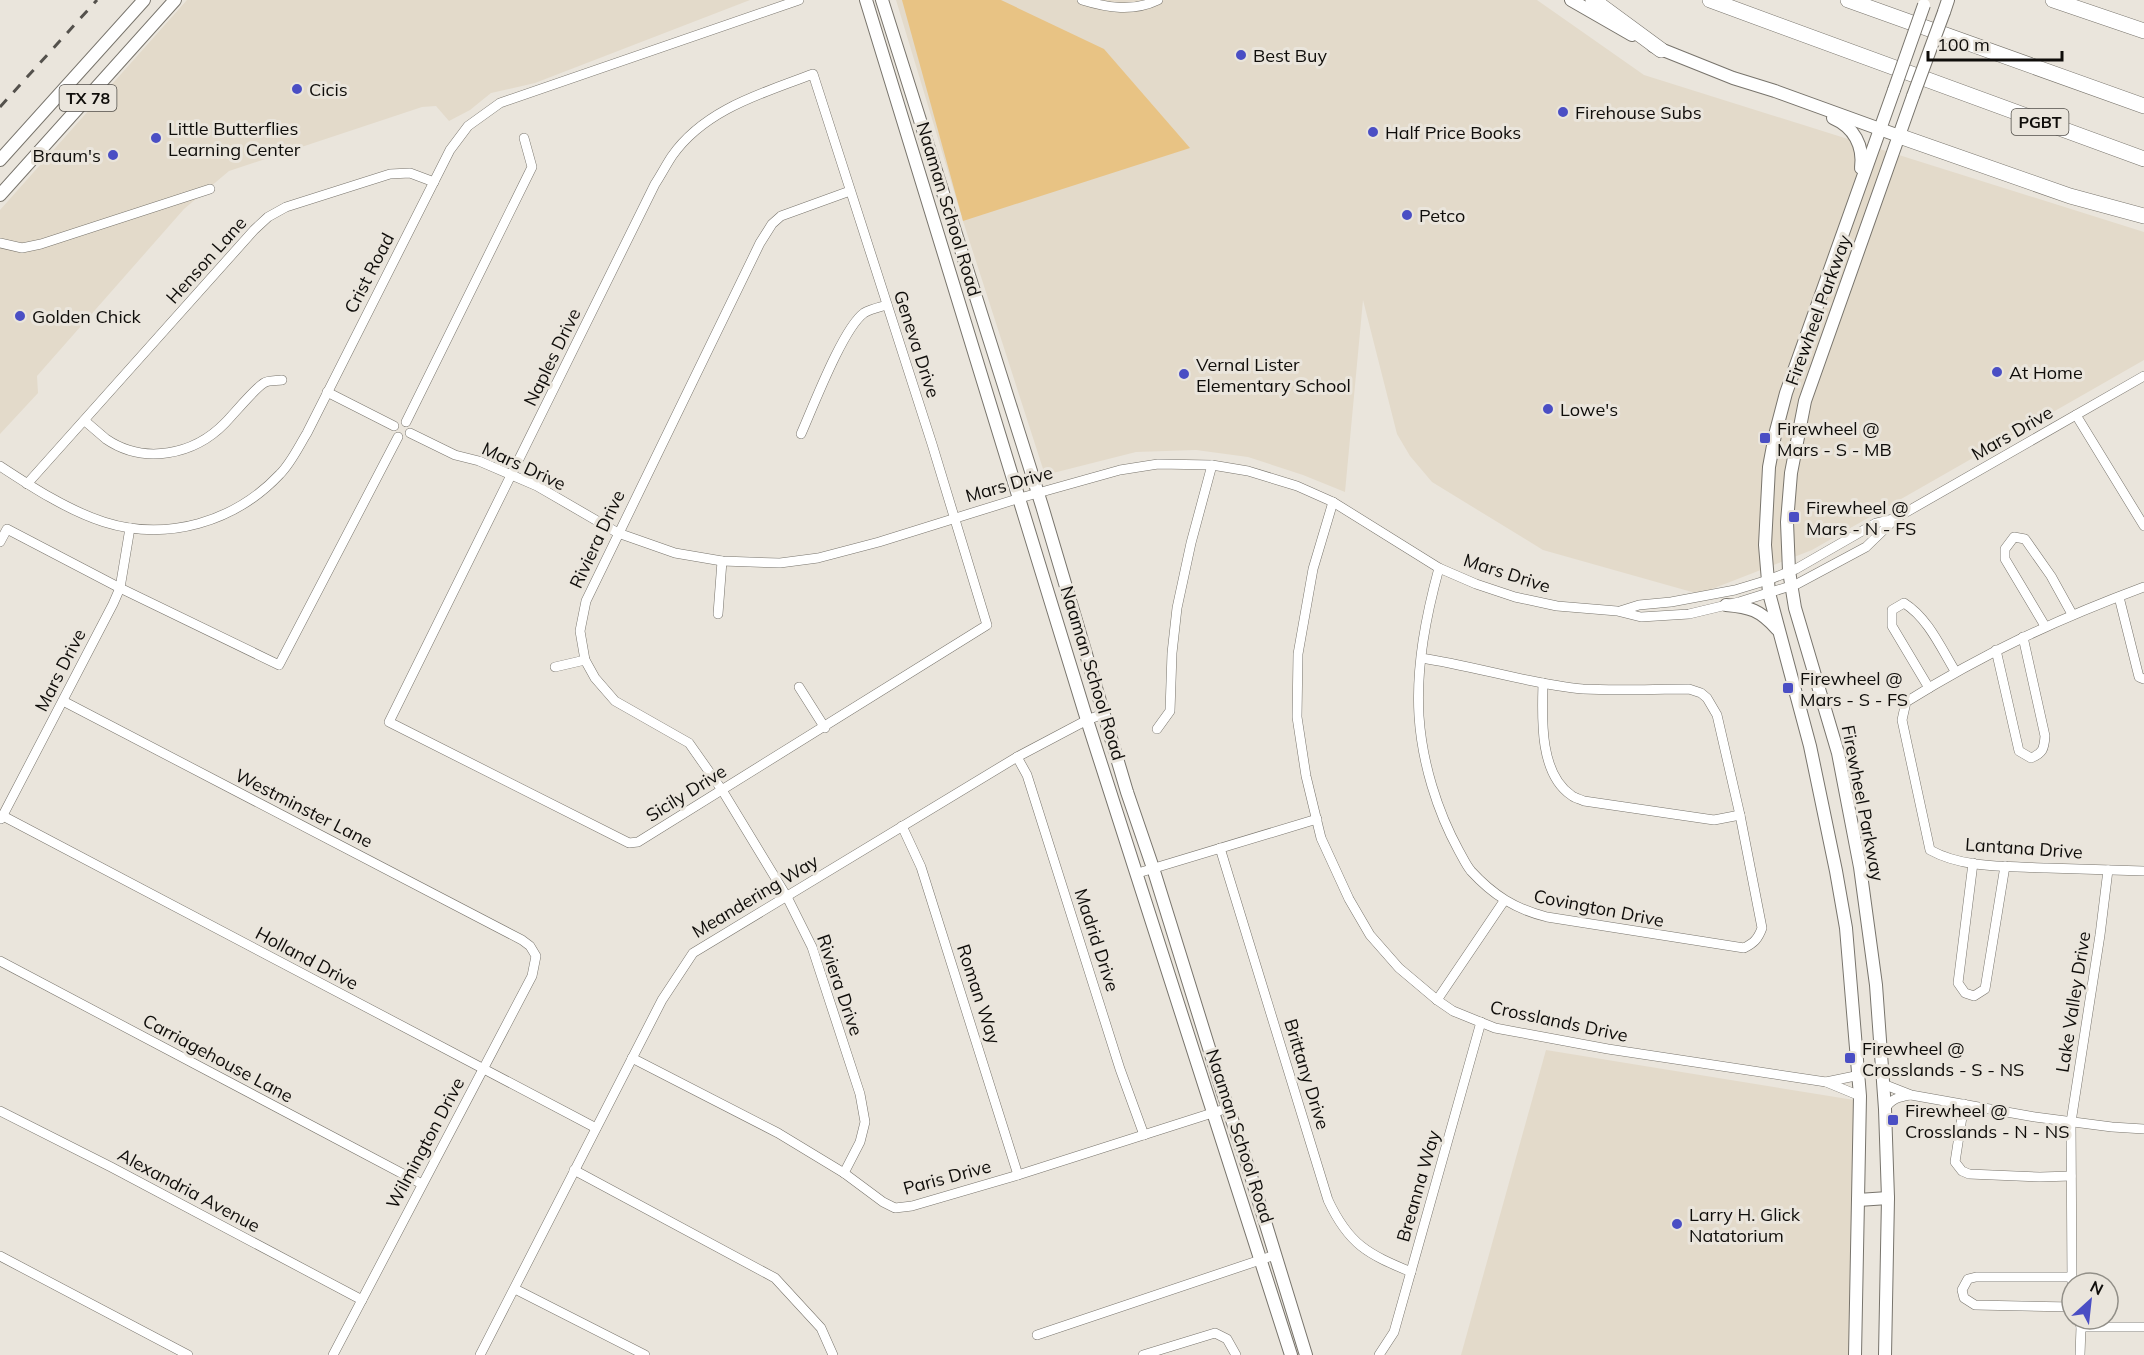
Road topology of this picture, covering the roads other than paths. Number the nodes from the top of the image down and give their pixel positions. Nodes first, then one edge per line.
1 (144, 0) edge
2 (175, 0) edge
3 (799, 0) edge
4 (866, 0) edge
5 (882, 0) edge
6 (1082, 0) edge
7 (1158, 0) edge
8 (1571, 0) edge
9 (1593, 0) edge
10 (1710, 0) edge
11 (1848, 0) edge
12 (2053, 0) edge
13 (1925, 2) edge
14 (1946, 6) edge
15 (2144, 31) edge
16 (1661, 50) junction
17 (813, 74) joint
18 (1775, 91) junction
19 (2144, 106) edge
20 (1880, 129) junction
21 (1899, 136) junction
22 (524, 138) dead end
23 (2144, 159) edge
24 (0, 160) edge
25 (434, 182) junction
26 (210, 189) dead end
27 (1859, 189) junction
28 (850, 191) junction
29 (0, 195) edge
30 (2144, 216) edge
31 (0, 243) edge
32 (887, 305) junction
33 (2144, 376) edge
34 (282, 380) dead end
35 (327, 392) junction
36 (1786, 393) junction
37 (1805, 401) junction
38 (2076, 415) junction
39 (85, 421) junction
40 (406, 422) junction
41 (394, 426) junction
42 (410, 433) junction
43 (801, 434) dead end
44 (398, 437) junction
45 (1212, 465) junction
46 (0, 466) edge
47 (512, 475) junction
48 (27, 484) junction
49 (1038, 493) junction
50 (1020, 498) junction
51 (1333, 502) junction
52 (954, 518) junction
53 (1896, 518) junction
54 (2144, 526) edge
55 (130, 528) junction
56 (618, 533) junction
57 (0, 542) edge
58 (722, 561) junction
59 (1439, 568) junction
60 (1789, 571) junction
61 (1768, 586) junction
62 (1791, 586) junction
63 (2144, 587) edge
64 (120, 588) junction
65 (2119, 597) junction
66 (1726, 605) junction
67 (1617, 611) junction
68 (718, 614) dead end
69 (2072, 614) junction
70 (987, 625) joint
71 (2045, 626) junction
72 (1780, 632) junction
73 (2023, 637) junction
74 (1996, 650) junction
75 (1421, 658) junction
76 (585, 660) junction
77 (555, 667) dead end
78 (1955, 671) junction
79 (2144, 679) edge
80 (1543, 683) junction
81 (799, 687) dead end
82 (1929, 688) junction
83 (63, 701) junction
84 (1103, 714) junction
85 (1088, 720) junction
86 (389, 722) joint
87 (825, 728) junction
88 (1157, 729) dead end
89 (1017, 756) junction
90 (722, 790) junction
91 (1740, 816) junction
92 (1, 818) edge
93 (1317, 819) junction
94 (902, 826) junction
95 (1220, 848) junction
96 (1973, 863) junction
97 (2005, 866) junction
98 (1153, 868) junction
99 (2108, 870) junction
100 (2144, 871) edge
101 (1138, 873) junction
102 (787, 897) junction
103 (1504, 901) junction
104 (530, 946) joint
105 (0, 961) edge
106 (1437, 1000) junction
107 (1481, 1022) junction
108 (632, 1058) junction
109 (483, 1068) junction
110 (1860, 1075) junction
111 (1826, 1082) junction
112 (1883, 1084) junction
113 (1911, 1095) junction
114 (1860, 1096) junction
115 (1964, 1104) junction
116 (1228, 1108) junction
117 (1885, 1109) junction
118 (0, 1111) edge
119 (1213, 1113) junction
120 (2071, 1122) junction
121 (596, 1128) junction
122 (2144, 1129) edge
123 (1144, 1135) junction
124 (574, 1170) junction
125 (844, 1173) junction
126 (1018, 1175) junction
127 (2071, 1176) junction
128 (422, 1184) junction
129 (1888, 1198) junction
130 (1858, 1200) junction
131 (1275, 1255) junction
132 (0, 1256) edge
133 (1261, 1261) junction
134 (2072, 1271) edge
135 (1411, 1272) junction
136 (2060, 1280) edge
137 (515, 1289) junction
138 (362, 1300) junction
139 (2060, 1307) edge
140 (2120, 1326) edge
141 (2144, 1327) edge
142 (2080, 1331) edge
143 (1037, 1335) dead end
144 (188, 1355) edge
145 (333, 1355) edge
146 (480, 1355) edge
147 (645, 1355) edge
148 (833, 1355) edge
149 (1143, 1355) edge
150 (1236, 1355) edge
151 (1291, 1355) edge
152 (1305, 1355) edge
153 (1379, 1355) edge
154 (1855, 1355) edge
155 (1885, 1355) edge
156 (2080, 1355) edge

1 - 24 main road, TX 78
2 - 29 main road, TX 78
3 - 25 street, Crist Road
4 - 50 main road, Naaman School Road
5 - 49 main road, Naaman School Road
6 - 7 street
8 - 16 main road
9 - 16 highway
10 - 23 highway, PGBT
11 - 19 highway
12 - 15 highway
13 - 20 main road, Firewheel Parkway, bridge
14 - 21 main road, Firewheel Parkway, bridge
16 - 18 main road
17 - 28 street, Geneva Drive
17 - 47 street, Naples Drive
18 - 20 main road
18 - 27 main road
20 - 21 main road
20 - 27 main road, Firewheel Parkway
21 - 30 highway
21 - 37 main road, Firewheel Parkway
22 - 40 street
25 - 35 street, Crist Road
25 - 39 street, Henson Lane
26 - 31 street
27 - 36 main road, Firewheel Parkway
28 - 32 street, Geneva Drive
28 - 56 street, Riviera Drive
32 - 43 street
32 - 52 street, Geneva Drive
33 - 38 street, Mars Drive
34 - 39 street
35 - 41 street
35 - 55 street, Crist Road
36 - 37 main road
36 - 61 main road, Firewheel Parkway
37 - 60 main road, Firewheel Parkway
38 - 53 street, Mars Drive
38 - 54 street
39 - 48 street, Henson Lane
40 - 41 street
40 - 42 street
41 - 44 street
42 - 44 street
42 - 47 street, Mars Drive
44 - 64 street
45 - 49 street, Mars Drive
45 - 51 street, Mars Drive
45 - 88 street
46 - 48 street, Crist Road
47 - 56 street, Mars Drive
47 - 86 street, Naples Drive
48 - 55 street, Crist Road
49 - 50 street, Mars Drive
49 - 84 main road, Naaman School Road
50 - 52 street, Mars Drive
50 - 85 main road, Naaman School Road
51 - 59 street, Mars Drive
51 - 93 street, Crosslands Drive
52 - 58 street, Mars Drive
52 - 70 street, Geneva Drive
53 - 60 street, Mars Drive
53 - 62 street, Mars Drive
55 - 64 street, Mars Drive
56 - 58 street, Mars Drive
56 - 76 street, Riviera Drive
57 - 64 street
58 - 68 street
59 - 67 street, Mars Drive
59 - 75 street, Covington Drive
60 - 61 street, Mars Drive
60 - 62 main road, Firewheel Parkway
61 - 62 street, Mars Drive
61 - 66 street, Mars Drive
61 - 67 street, Mars Drive
61 - 72 main road, Firewheel Parkway
62 - 112 main road, Firewheel Parkway
63 - 65 street
64 - 83 street, Mars Drive
65 - 69 street
65 - 79 street
66 - 67 street, Mars Drive
66 - 72 main road
69 - 71 street
69 - 71 street
70 - 87 street, Sicily Drive
71 - 73 street
72 - 110 main road, Firewheel Parkway
73 - 74 street
73 - 74 street
74 - 78 street
75 - 80 street
75 - 103 street, Covington Drive
76 - 77 street
76 - 90 street, Riviera Drive
78 - 82 street
78 - 82 street
80 - 91 street
80 - 91 street
81 - 87 street
82 - 96 street, Lantana Drive
83 - 92 street, Mars Drive
83 - 104 street, Westminster Lane
84 - 85 street, Meandering Way
84 - 98 main road, Naaman School Road
85 - 89 street, Meandering Way
85 - 101 main road, Naaman School Road
86 - 90 street, Sicily Drive
87 - 90 street, Sicily Drive
89 - 94 street, Meandering Way
89 - 123 street, Madrid Drive
90 - 102 street, Riviera Drive
91 - 103 street, Covington Drive
92 - 109 street, Holland Drive
93 - 95 street
93 - 106 street, Crosslands Drive
94 - 102 street, Meandering Way
94 - 126 street, Roman Way
95 - 98 street
95 - 135 street, Brittany Drive
96 - 97 street, Lantana Drive
96 - 97 street
97 - 99 street, Lantana Drive
98 - 101 street
98 - 116 main road, Naaman School Road
99 - 100 street, Lantana Drive
99 - 120 street, Lake Valley Drive
101 - 119 main road, Naaman School Road
102 - 108 street, Meandering Way
102 - 125 street, Riviera Drive
103 - 106 street
104 - 109 street, Wilmington Drive
105 - 128 street, Carriagehouse Lane
106 - 107 street, Crosslands Drive
107 - 111 street, Crosslands Drive
107 - 135 street, Breanna Way
108 - 121 street, Meandering Way
108 - 125 street, Paris Drive
109 - 121 street, Holland Drive
109 - 128 street, Wilmington Drive
110 - 111 street, Crosslands Drive
110 - 114 main road, Firewheel Parkway
111 - 114 street, Crosslands Drive
112 - 113 street
112 - 117 main road, Firewheel Parkway
113 - 115 street
113 - 117 street
114 - 130 main road, Firewheel Parkway
115 - 120 street
115 - 127 street
116 - 119 street, Paris Drive
116 - 131 main road, Naaman School Road
117 - 129 main road, Firewheel Parkway
118 - 138 street, Alexandria Avenue
119 - 123 street, Paris Drive
119 - 133 main road, Naaman School Road
120 - 122 street
120 - 127 street, Lake Valley Drive
121 - 124 street, Meandering Way
123 - 126 street, Paris Drive
124 - 137 street, Meandering Way
124 - 148 street
125 - 126 street, Paris Drive
127 - 134 street, Lake Valley Drive
128 - 138 street, Wilmington Drive
129 - 130 main road
129 - 155 main road, Firewheel Parkway
130 - 154 main road, Firewheel Parkway
131 - 133 street
131 - 152 main road, Naaman School Road
132 - 144 street
133 - 143 street
133 - 151 main road, Naaman School Road
135 - 153 street, Breanna Way
136 - 139 street
137 - 146 street, Meandering Way
137 - 147 street
138 - 145 street, Wilmington Drive
140 - 141 street
142 - 156 street
149 - 150 street

